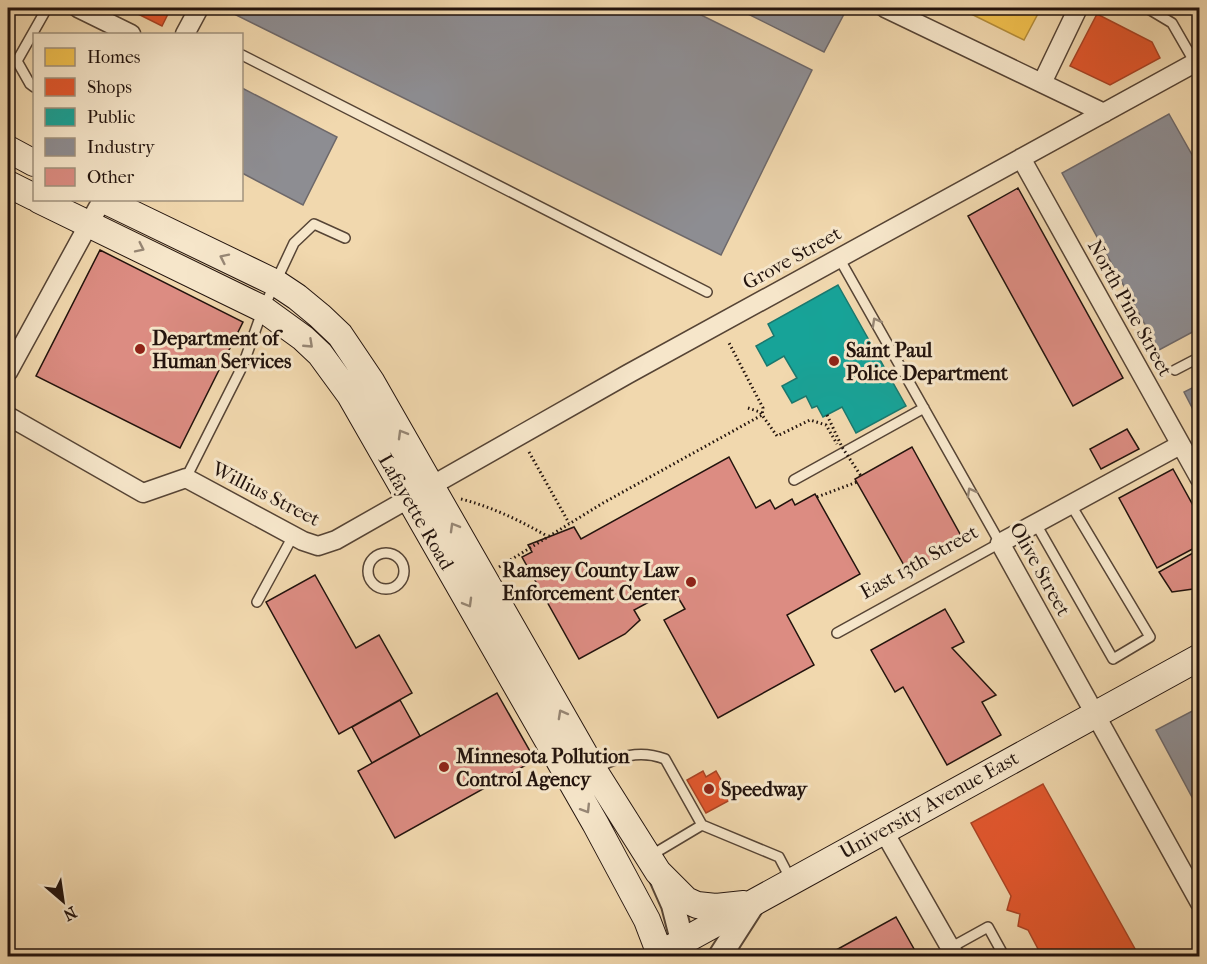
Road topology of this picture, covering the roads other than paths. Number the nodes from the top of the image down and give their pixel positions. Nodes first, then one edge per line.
1 (47, 8) edge
2 (78, 8) edge
3 (199, 8) edge
4 (885, 8) edge
5 (1078, 8) edge
6 (1147, 8) edge
7 (189, 31) edge
8 (129, 33) edge
9 (243, 56) edge
10 (1197, 62) edge
11 (1042, 83) junction
12 (33, 86) edge
13 (1104, 113) junction
14 (8, 149) edge
15 (1021, 158) junction
16 (33, 162) edge
17 (8, 184) edge
18 (33, 196) edge
19 (46, 201) edge
20 (97, 208) edge
21 (345, 238) dead end
22 (839, 258) junction
23 (276, 283) junction
24 (706, 292) dead end
25 (263, 309) junction
26 (1200, 357) edge
27 (1175, 370) dead end
28 (8, 372) edge
29 (924, 408) junction
30 (8, 416) edge
31 (1180, 444) junction
32 (186, 478) junction
33 (1200, 479) edge
34 (794, 480) dead end
35 (441, 491) junction
36 (408, 498) junction
37 (1071, 505) junction
38 (1036, 524) junction
39 (292, 536) junction
40 (1000, 543) junction
41 (257, 602) dead end
42 (837, 633) dead end
43 (1200, 657) edge
44 (1095, 714) junction
45 (581, 776) junction
46 (702, 825) junction
47 (883, 830) junction
48 (653, 864) junction
49 (792, 882) junction
50 (754, 903) junction
51 (1200, 903) edge
52 (685, 949) edge
53 (952, 952) edge
54 (660, 955) edge
55 (720, 957) edge
56 (1004, 957) edge

1 - 12 lane
2 - 8 street
3 - 7 street
4 - 11 street
5 - 11 street
6 - 10 lane
9 - 24 lane
10 - 13 street, Grove Street
11 - 13 street
13 - 15 street, Grove Street
14 - 16 main road
15 - 22 street, Grove Street
15 - 31 street, North Pine Street
17 - 18 main road
19 - 20 main road, Lafayette Road
23 -> 20 main road, Lafayette Road
20 -> 25 main road, Lafayette Road
20 - 28 street
21 - 23 lane
29 -> 22 lane, Olive Street
22 - 35 street, Grove Street
23 - 25 lane
35 -> 23 main road, Lafayette Road
25 - 32 lane
25 -> 36 main road, Lafayette Road
26 - 27 lane
29 - 34 lane
40 -> 29 lane, Olive Street
30 - 32 street, Willius Street
31 - 33 street, North Pine Street
31 - 37 street, East 13th Street
32 - 39 street, Willius Street
35 - 36 street, Grove Street
45 -> 35 main road, Lafayette Road
36 - 39 street, Willius Street
36 -> 45 main road, Lafayette Road
37 - 38 street, East 13th Street
37 - 38 lane
38 - 40 street, East 13th Street
39 - 41 lane
40 - 42 lane, East 13th Street
40 - 44 street, Olive Street
43 - 44 main road, University Avenue East
44 - 47 main road, University Avenue East
44 - 51 street, Olive Street
45 - 46 lane
45 - 48 main road, Lafayette Road
45 -> 54 main road, Lafayette Road
46 - 48 lane
46 - 49 lane
47 - 49 main road, University Avenue East
47 - 53 street
48 - 50 main road
48 - 52 street, Lafayette Road
49 - 50 main road, University Avenue East
50 - 52 main road, University Avenue East
50 - 55 street
52 - 54 main road, University Avenue East
53 - 56 lane

